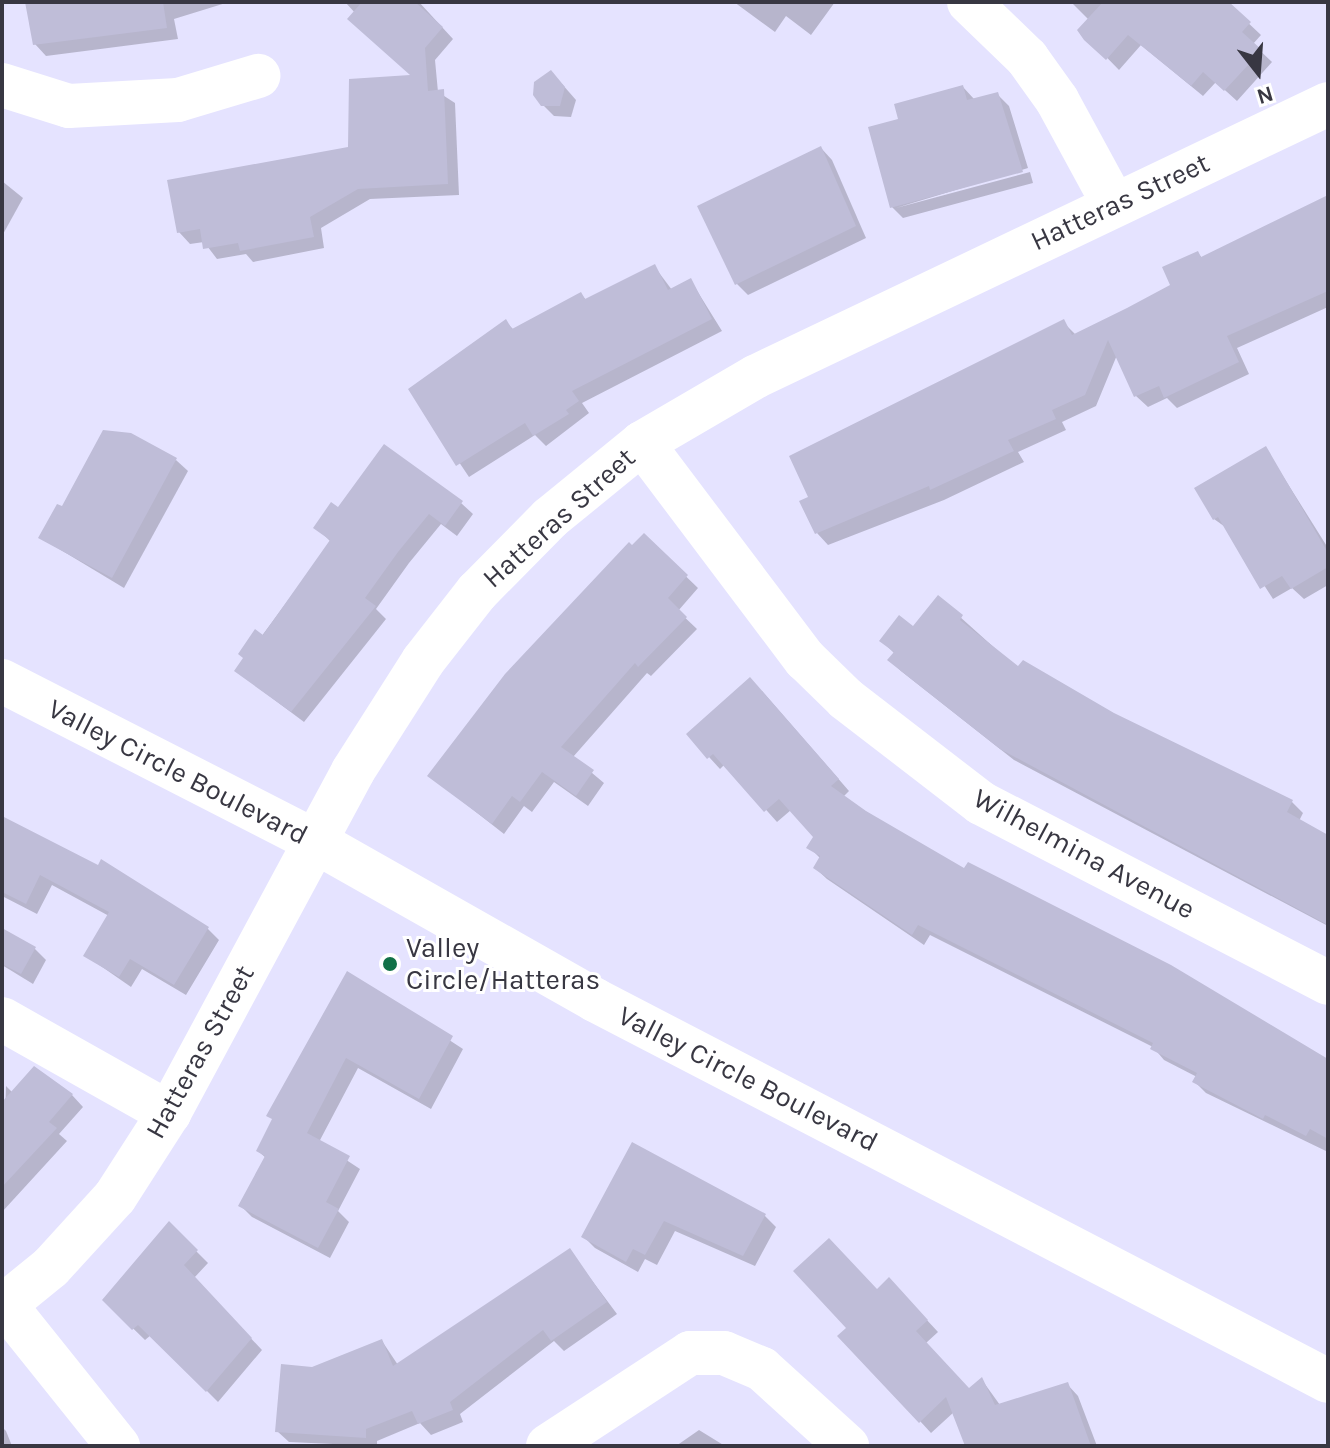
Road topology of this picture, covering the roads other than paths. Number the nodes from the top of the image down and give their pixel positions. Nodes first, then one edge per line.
1 (969, 2) edge
2 (258, 76) dead end
3 (2, 85) edge
4 (1328, 104) edge
5 (1114, 205) junction
6 (642, 443) junction
7 (2, 681) edge
8 (316, 842) junction
9 (1328, 983) edge
10 (2, 1019) edge
11 (169, 1113) junction
12 (4, 1306) edge
13 (1328, 1381) edge
14 (118, 1446) edge
15 (548, 1446) edge
16 (847, 1446) edge

1 - 5 street
2 - 3 street
4 - 5 street, Hatteras Street
5 - 6 street, Hatteras Street
6 - 8 street, Hatteras Street
6 - 9 street, Wilhelmina Avenue
7 - 8 street, Valley Circle Boulevard
8 - 11 street, Hatteras Street
8 - 13 street, Valley Circle Boulevard
10 - 11 street
11 - 12 street, Hatteras Street
12 - 14 street
15 - 16 street

